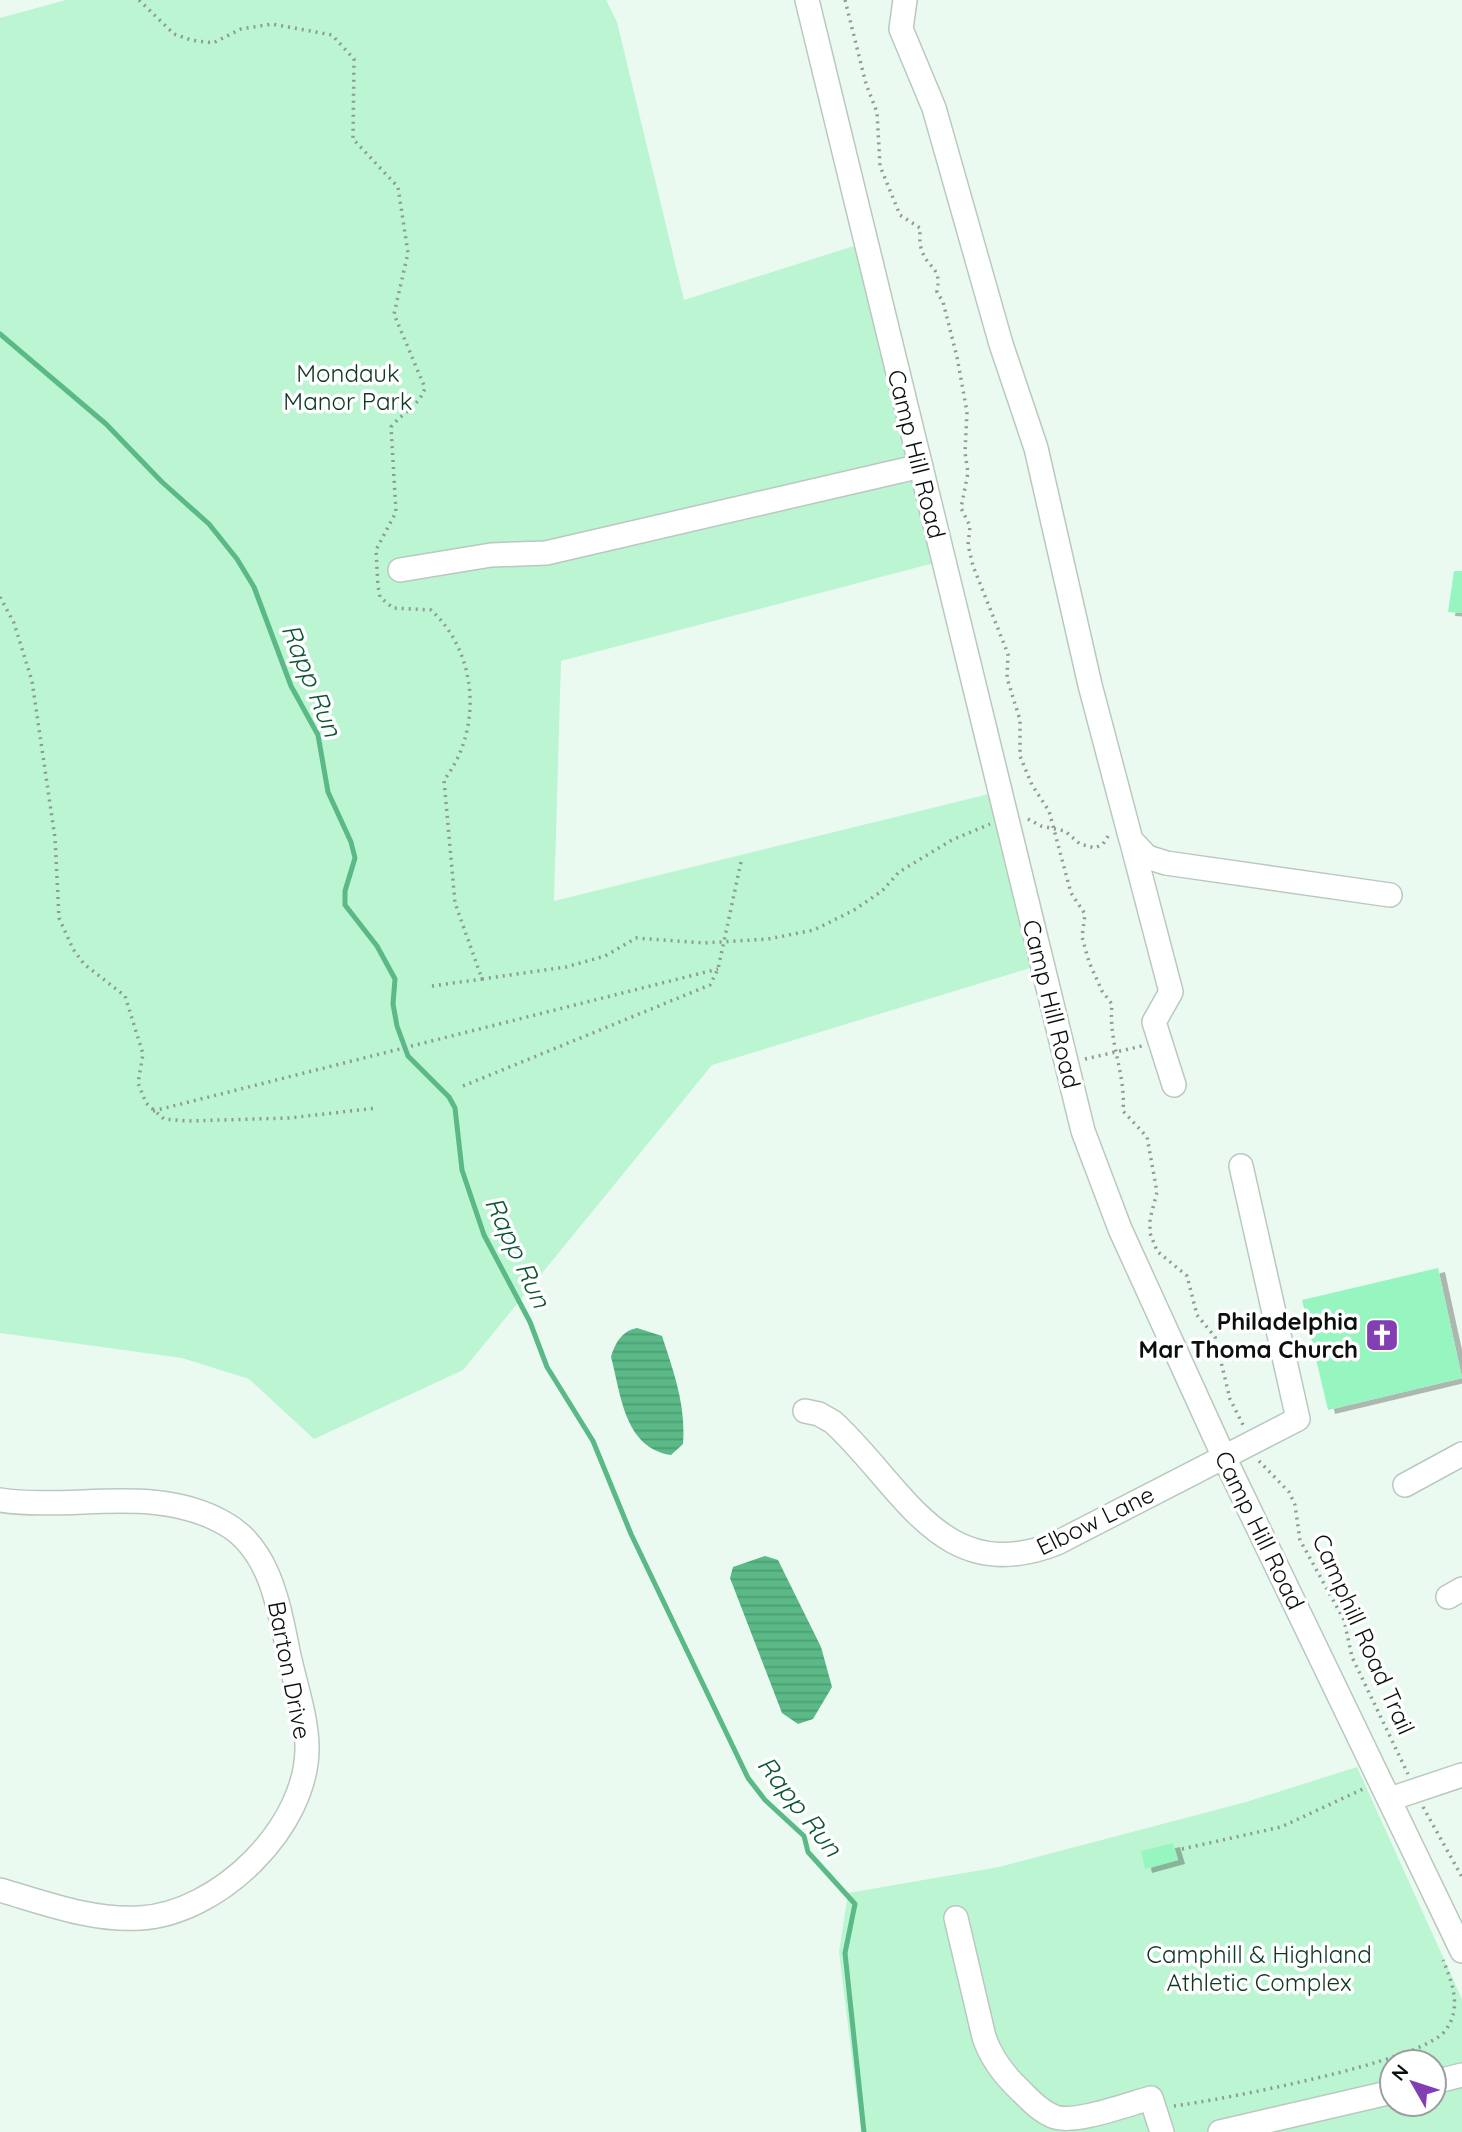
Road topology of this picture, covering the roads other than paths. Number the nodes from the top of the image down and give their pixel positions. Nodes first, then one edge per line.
1 (807, 0) edge
2 (905, 0) edge
3 (920, 466) junction
4 (400, 570) dead end
5 (1128, 831) junction
6 (1390, 895) dead end
7 (1174, 1085) dead end
8 (1241, 1166) dead end
9 (804, 1411) dead end
10 (1462, 1454) edge
11 (1223, 1455) junction
12 (1405, 1485) dead end
13 (0, 1500) edge
14 (1462, 1775) edge
15 (1385, 1790) junction
16 (0, 1890) edge
17 (956, 1918) dead end
18 (1451, 1952) edge
19 (1378, 2096) edge
20 (1289, 2124) edge
21 (1162, 2132) edge
22 (1220, 2132) edge

1 - 3 street, Camp Hill Road
2 - 5 street
3 - 4 street
3 - 11 street, Camp Hill Road
5 - 6 street
5 - 7 street
8 - 11 street, Elbow Lane
9 - 11 street, Elbow Lane
10 - 12 street
11 - 15 street, Camp Hill Road
13 - 16 street, Barton Drive
14 - 15 street
15 - 18 street, Camp Hill Road
17 - 21 street
19 - 20 street
20 - 22 street

